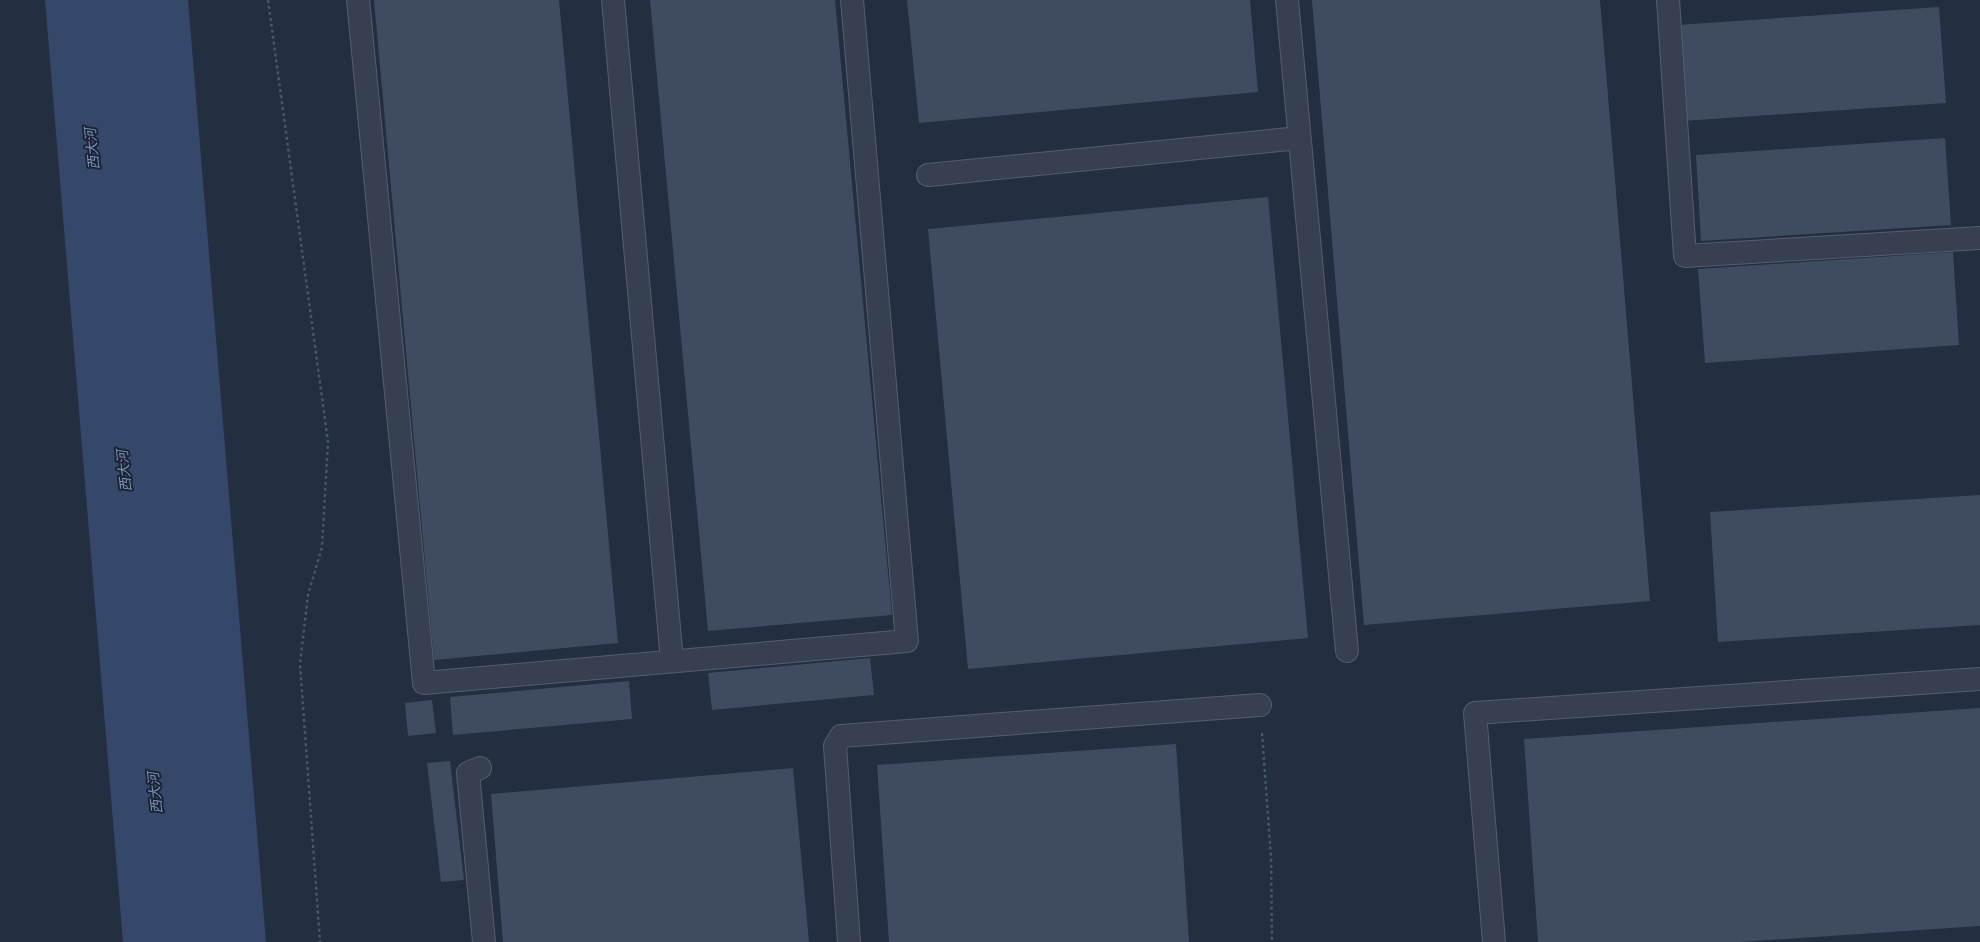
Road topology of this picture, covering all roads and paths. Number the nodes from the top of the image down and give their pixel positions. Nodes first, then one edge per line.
1 (268, 0) edge
2 (358, 0) edge
3 (613, 0) edge
4 (852, 0) edge
5 (1287, 0) edge
6 (1668, 0) edge
7 (1299, 138) junction
8 (928, 175) dead end
9 (1980, 238) edge
10 (1346, 651) dead end
11 (672, 661) junction
12 (1980, 679) edge
13 (1260, 705) joint
14 (480, 768) dead end
15 (320, 942) edge
16 (484, 942) edge
17 (849, 942) edge
18 (1272, 942) edge
19 (1494, 942) edge

1 - 15 path
2 - 11 lane
3 - 11 lane
4 - 11 lane
5 - 7 lane
6 - 9 lane
7 - 8 lane
7 - 10 lane
12 - 19 lane
13 - 17 lane
13 - 18 path
14 - 16 lane

